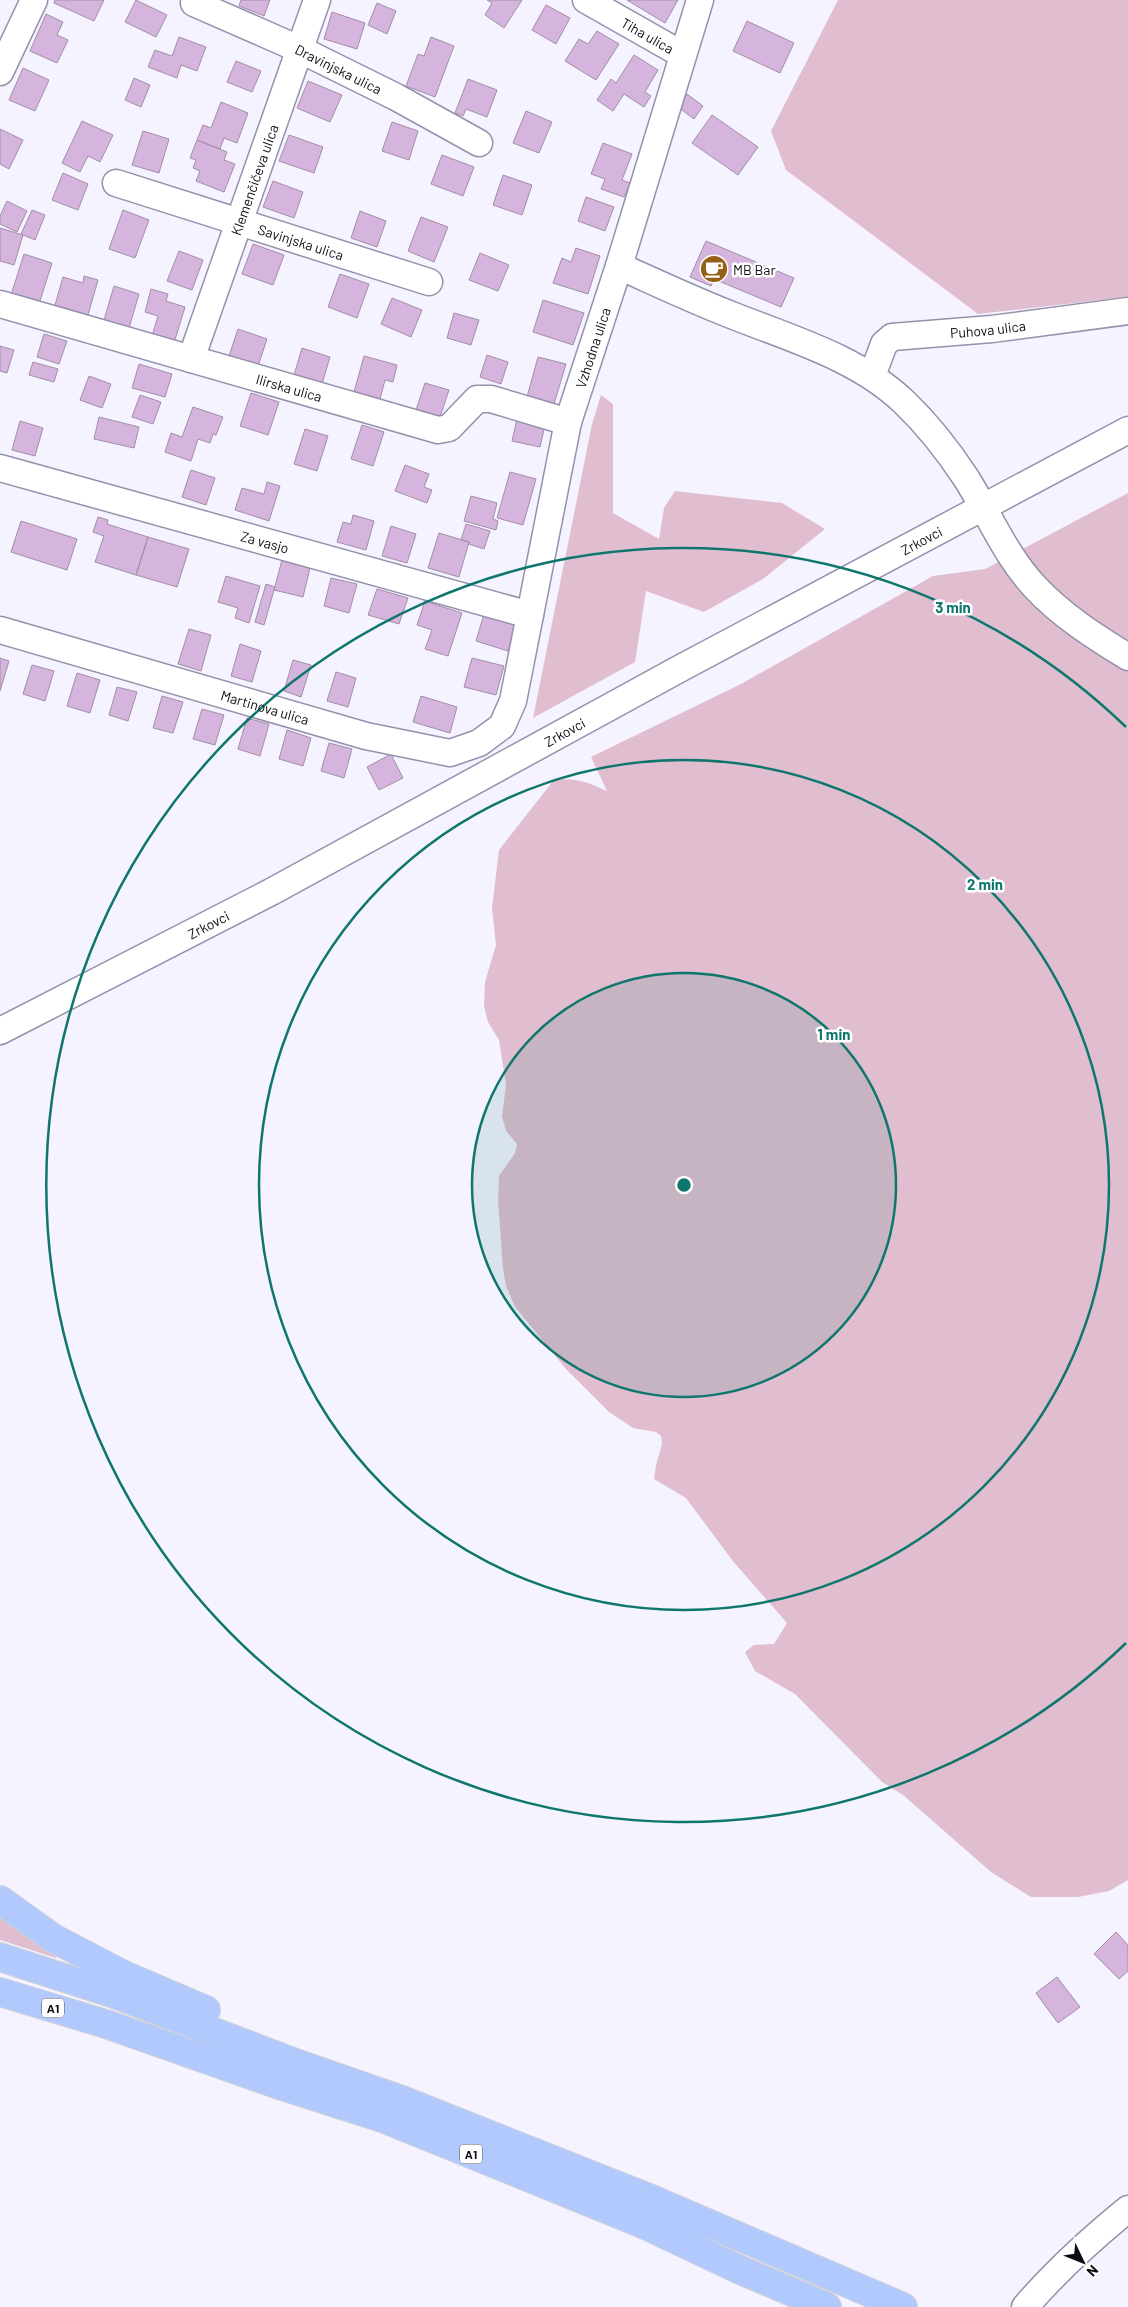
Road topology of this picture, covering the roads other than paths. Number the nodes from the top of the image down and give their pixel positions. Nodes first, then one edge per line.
1 (34, 0) edge
2 (317, 0) edge
3 (586, 0) edge
4 (700, 0) edge
5 (194, 3) dead end
6 (299, 49) junction
7 (683, 55) junction
8 (0, 72) edge
9 (479, 144) dead end
10 (116, 183) dead end
11 (239, 222) junction
12 (619, 266) junction
13 (429, 282) dead end
14 (0, 304) edge
15 (1128, 311) edge
16 (191, 359) junction
17 (872, 376) junction
18 (568, 422) junction
19 (1128, 430) edge
20 (0, 468) edge
21 (982, 508) junction
22 (530, 615) junction
23 (0, 630) edge
24 (1128, 657) edge
25 (513, 701) joint
26 (0, 1031) edge
27 (0, 1900) edge
28 (0, 1958) edge
29 (0, 1992) edge
30 (301, 2066) junction
31 (1128, 2209) edge
32 (827, 2307) edge
33 (903, 2307) edge
34 (1025, 2307) edge

1 - 8 street
2 - 6 street, Klemenčičeva ulica
3 - 7 street, Tiha ulica
4 - 7 street, Vzhodna ulica
5 - 6 street, Dravinjska ulica
6 - 9 street, Dravinjska ulica
6 - 11 street, Klemenčičeva ulica
7 - 12 street, Vzhodna ulica
10 - 11 street, Savinjska ulica
11 - 13 street, Savinjska ulica
11 - 16 street, Klemenčičeva ulica
12 - 17 street
12 - 18 street, Vzhodna ulica
14 - 16 street, Ilirska ulica
15 - 17 street, Puhova ulica
16 - 18 street, Ilirska ulica
17 - 21 street
18 - 22 street, Vzhodna ulica
19 - 21 street, Zrkovci
20 - 22 street, Za vasjo
21 - 24 street
21 - 26 street, Zrkovci
22 - 25 street, Vzhodna ulica
23 - 25 street, Martinova ulica
27 - 30 highway
28 - 30 highway, A1
29 - 32 highway, A1
30 - 33 highway, A1
31 - 34 street

